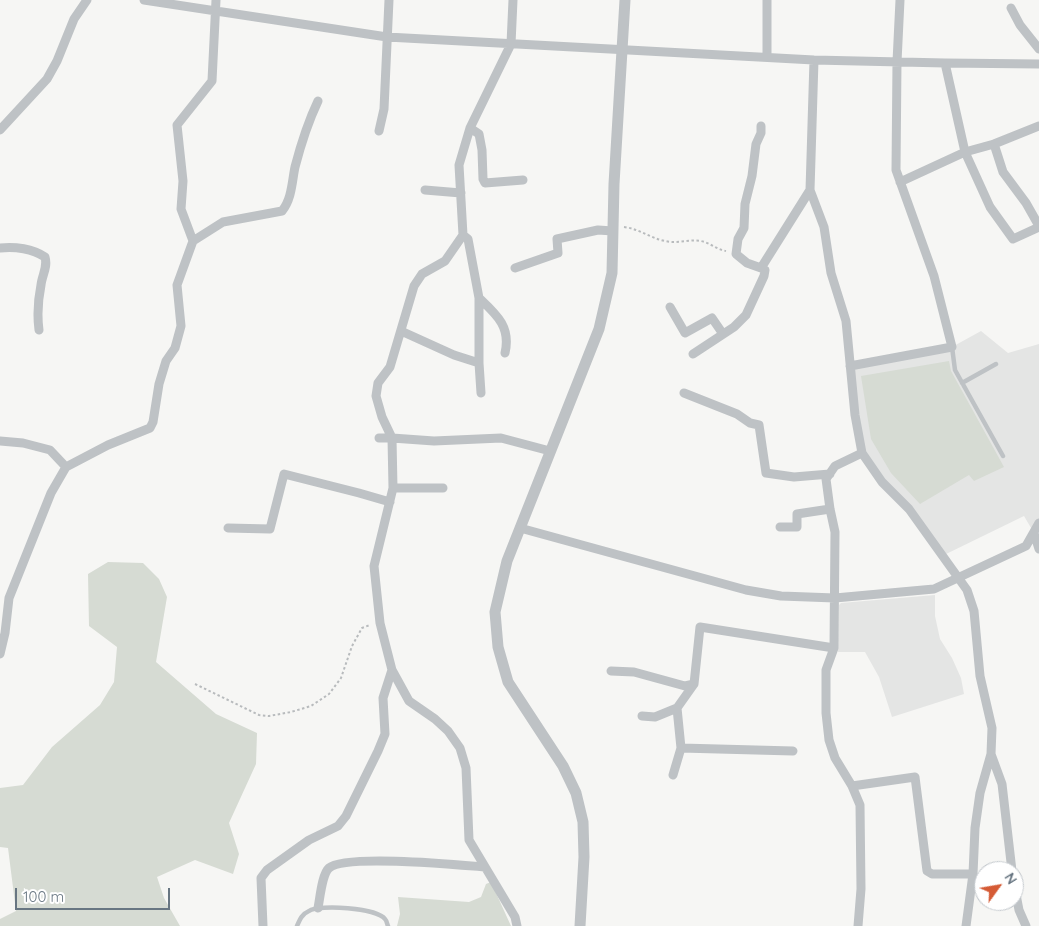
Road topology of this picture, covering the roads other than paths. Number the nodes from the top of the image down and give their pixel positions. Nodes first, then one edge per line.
1 (86, 0) edge
2 (144, 0) edge
3 (216, 0) edge
4 (389, 0) edge
5 (512, 0) edge
6 (625, 0) edge
7 (767, 0) edge
8 (900, 0) edge
9 (1011, 8) dead end
10 (215, 12) junction
11 (387, 37) junction
12 (511, 44) junction
13 (1038, 46) edge
14 (623, 50) junction
15 (767, 57) junction
16 (814, 60) junction
17 (896, 62) junction
18 (945, 63) junction
19 (1039, 64) edge
20 (318, 101) dead end
21 (761, 126) dead end
22 (1039, 126) edge
23 (470, 128) junction
24 (0, 130) edge
25 (379, 131) dead end
26 (994, 144) junction
27 (965, 152) junction
28 (523, 180) dead end
29 (900, 182) junction
30 (425, 190) dead end
31 (810, 190) junction
32 (461, 193) junction
33 (1039, 227) edge
34 (618, 229) junction
35 (463, 235) junction
36 (193, 241) junction
37 (0, 248) edge
38 (515, 268) dead end
39 (760, 268) junction
40 (479, 298) junction
41 (670, 308) dead end
42 (39, 330) dead end
43 (401, 331) junction
44 (723, 334) junction
45 (952, 347) junction
46 (505, 353) dead end
47 (693, 354) dead end
48 (479, 363) junction
49 (996, 364) dead end
50 (850, 366) junction
51 (962, 383) junction
52 (482, 393) dead end
53 (684, 394) dead end
54 (379, 438) dead end
55 (392, 438) junction
56 (0, 440) edge
57 (550, 451) junction
58 (862, 453) junction
59 (1004, 456) dead end
60 (66, 467) junction
61 (830, 474) junction
62 (393, 488) junction
63 (444, 488) dead end
64 (390, 502) junction
65 (830, 509) junction
66 (1039, 523) edge
67 (780, 527) dead end
68 (228, 528) dead end
69 (520, 528) junction
70 (1034, 533) junction
71 (1039, 549) edge
72 (958, 579) junction
73 (835, 598) junction
74 (834, 648) junction
75 (0, 654) edge
76 (392, 670) junction
77 (611, 670) dead end
78 (694, 684) junction
79 (677, 708) junction
80 (642, 716) dead end
81 (681, 748) junction
82 (793, 751) dead end
83 (991, 754) junction
84 (673, 775) dead end
85 (852, 786) junction
86 (1011, 861) edge
87 (485, 867) junction
88 (973, 874) junction
89 (318, 908) junction
90 (1019, 911) edge
91 (262, 926) edge
92 (297, 926) edge
93 (388, 926) edge
94 (517, 926) edge
95 (580, 926) edge
96 (858, 926) edge
97 (966, 926) edge
98 (1026, 926) edge

1 - 24 street
2 - 10 street
3 - 10 street
4 - 11 street
5 - 12 street
6 - 14 street
7 - 15 street
8 - 17 street
9 - 13 street
10 - 11 street
10 - 36 street
11 - 12 street
11 - 25 street
12 - 14 street
12 - 23 street
14 - 15 street
14 - 34 street
15 - 16 street
16 - 17 street
16 - 31 street
17 - 18 street
17 - 29 street
18 - 19 street
18 - 27 street
20 - 36 street
21 - 39 street
22 - 26 street
23 - 28 street
23 - 32 street
26 - 27 street
26 - 33 street
27 - 29 street
27 - 33 street
29 - 45 street
30 - 32 street
31 - 39 street
31 - 50 street
32 - 35 street
34 - 38 street
34 - 57 street
35 - 40 street
35 - 43 street
36 - 60 street
37 - 42 street
39 - 44 street
40 - 46 street
40 - 48 street
41 - 44 street
43 - 48 street
43 - 55 street
44 - 47 street
45 - 50 street
45 - 51 lane
48 - 52 street
49 - 51 lane
50 - 58 street
51 - 59 lane
53 - 61 street
54 - 55 street
55 - 57 street
55 - 62 street
56 - 60 street
57 - 69 street
58 - 61 street
58 - 72 street
60 - 75 street
61 - 65 street
62 - 63 street
62 - 64 street
64 - 68 street
64 - 76 street
65 - 67 street
65 - 73 street
66 - 70 street
69 - 73 street
69 - 95 street
70 - 71 street
70 - 72 street
72 - 73 street
72 - 83 street
73 - 74 street
74 - 78 street
74 - 85 street
76 - 87 street
76 - 91 street
77 - 78 street
78 - 79 street
79 - 80 street
79 - 81 street
81 - 82 street
81 - 84 street
83 - 86 street
83 - 88 street
85 - 88 street
85 - 96 street
87 - 89 street
87 - 94 street
88 - 97 street
89 - 92 lane
89 - 93 lane
90 - 98 street

